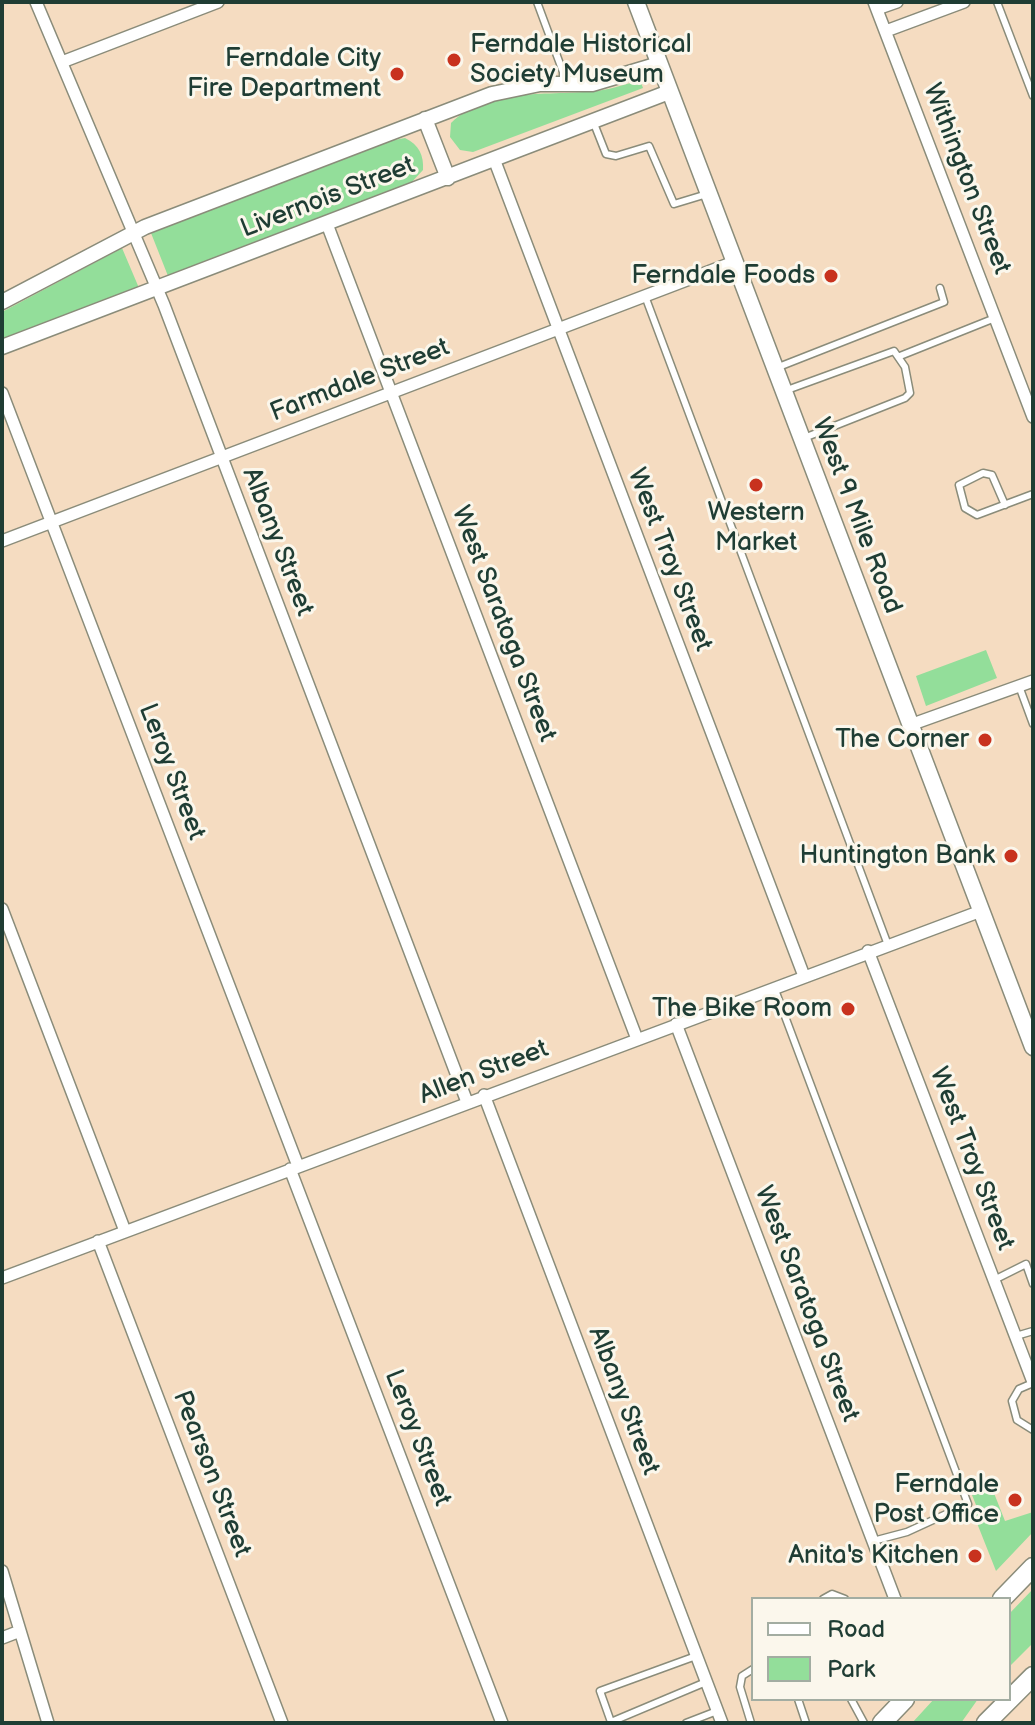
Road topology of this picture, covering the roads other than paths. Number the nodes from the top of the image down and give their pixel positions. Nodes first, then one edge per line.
1 (36, 2) edge
2 (218, 2) edge
3 (537, 2) edge
4 (636, 2) edge
5 (897, 2) edge
6 (964, 2) edge
7 (997, 2) edge
8 (876, 6) edge
9 (886, 31) junction
10 (62, 62) junction
11 (659, 64) junction
12 (563, 84) junction
13 (669, 92) junction
14 (1033, 96) edge
15 (425, 119) junction
16 (593, 121) junction
17 (494, 159) junction
18 (448, 178) junction
19 (708, 193) junction
20 (327, 224) junction
21 (133, 233) junction
22 (734, 262) junction
23 (940, 288) dead end
24 (157, 289) junction
25 (645, 296) junction
26 (2, 302) edge
27 (995, 318) junction
28 (558, 329) junction
29 (2, 347) edge
30 (900, 356) junction
31 (775, 368) junction
32 (783, 391) junction
33 (2, 393) edge
34 (392, 393) junction
35 (1033, 417) edge
36 (801, 439) junction
37 (221, 457) junction
38 (1033, 494) edge
39 (1005, 505) junction
40 (51, 522) junction
41 (2, 541) edge
42 (1033, 681) edge
43 (1019, 686) junction
44 (1033, 724) edge
45 (910, 725) junction
46 (2, 909) edge
47 (981, 911) junction
48 (888, 945) junction
49 (868, 951) junction
50 (804, 976) junction
51 (774, 987) junction
52 (676, 1024) junction
53 (637, 1039) junction
54 (1033, 1047) edge
55 (484, 1095) junction
56 (467, 1102) junction
57 (294, 1168) junction
58 (125, 1231) junction
59 (98, 1241) junction
60 (2, 1278) edge
61 (994, 1280) junction
62 (1033, 1284) edge
63 (1033, 1331) edge
64 (1016, 1336) junction
65 (1033, 1383) edge
66 (1033, 1430) edge
67 (873, 1541) junction
68 (1033, 1567) edge
69 (2, 1571) edge
70 (894, 1597) edge
71 (1004, 1597) edge
72 (20, 1631) junction
73 (2, 1638) edge
74 (696, 1656) junction
75 (751, 1670) edge
76 (1033, 1676) edge
77 (706, 1682) junction
78 (1011, 1698) edge
79 (799, 1701) edge
80 (852, 1701) edge
81 (901, 1701) edge
82 (1008, 1701) edge
83 (720, 1717) edge
84 (611, 1722) edge
85 (48, 1723) edge
86 (282, 1723) edge
87 (502, 1723) edge
88 (686, 1723) edge
89 (751, 1723) edge
90 (806, 1723) edge
91 (864, 1723) edge
92 (882, 1723) edge
93 (986, 1723) edge

1 - 10 street, Albany Street
2 - 10 street
3 - 12 lane
4 - 11 main road, West 9 Mile Road
5 - 8 street
6 - 9 street
7 - 14 lane
8 - 9 street, Withington Street
9 - 27 street, Withington Street
10 - 21 street, Albany Street
11 - 12 street, Livernois Street
11 - 13 main road, West 9 Mile Road
12 - 15 street, Livernois Street
13 - 16 street, Livernois Street
13 - 19 main road, West 9 Mile Road
15 - 18 street
15 - 21 street, Livernois Street
16 - 17 street, Livernois Street
16 - 19 lane
17 - 18 street, Livernois Street
17 - 28 street, West Troy Street
18 - 20 street, Livernois Street
19 - 22 main road, West 9 Mile Road
20 - 24 street, Livernois Street
20 - 34 street, West Saratoga Street
21 - 24 street, Albany Street
21 - 26 street, Livernois Street
22 - 25 street, Farmdale Street
22 - 31 main road, West 9 Mile Road
23 - 31 lane
24 - 29 street, Livernois Street
24 - 37 street, Albany Street
25 - 28 street, Farmdale Street
25 - 48 lane
27 - 30 lane
27 - 35 street, Withington Street
28 - 34 street, Farmdale Street
28 - 50 street, West Troy Street
30 - 32 lane
30 - 36 lane
31 - 32 main road, West 9 Mile Road
32 - 36 main road, West 9 Mile Road
33 - 40 street, Leroy Street
34 - 37 street, Farmdale Street
34 - 53 street, West Saratoga Street
36 - 45 main road, West 9 Mile Road
37 - 40 street, Farmdale Street
37 - 56 street, Albany Street
38 - 39 lane
39 - 39 lane
40 - 41 street, Farmdale Street
40 - 57 street, Leroy Street
42 - 43 street
43 - 44 lane
43 - 45 street
45 - 47 main road, West 9 Mile Road
46 - 58 street
47 - 48 street, Allen Street
47 - 54 main road, West 9 Mile Road
48 - 49 street, Allen Street
49 - 50 street, Allen Street
49 - 61 street, West Troy Street
50 - 51 street, Allen Street
51 - 52 street, Allen Street
51 - 67 lane
52 - 53 street, Allen Street
52 - 67 street, West Saratoga Street
53 - 55 street, Allen Street
55 - 56 street, Allen Street
55 - 74 street, Albany Street
56 - 57 street, Allen Street
57 - 58 street, Allen Street
57 - 87 street, Leroy Street
58 - 59 street, Allen Street
59 - 60 street, Allen Street
59 - 86 street, Pearson Street
61 - 62 lane
61 - 64 street, West Troy Street
63 - 64 lane
64 - 65 street, West Troy Street
65 - 66 lane
67 - 70 street, West Saratoga Street
68 - 71 main road
69 - 72 street
72 - 73 street
72 - 85 street
74 - 77 street, Albany Street
74 - 84 lane
75 - 89 lane
76 - 78 main road
77 - 83 street, Albany Street
77 - 84 lane
79 - 90 lane
80 - 91 lane
81 - 92 main road
82 - 93 main road
83 - 88 lane

